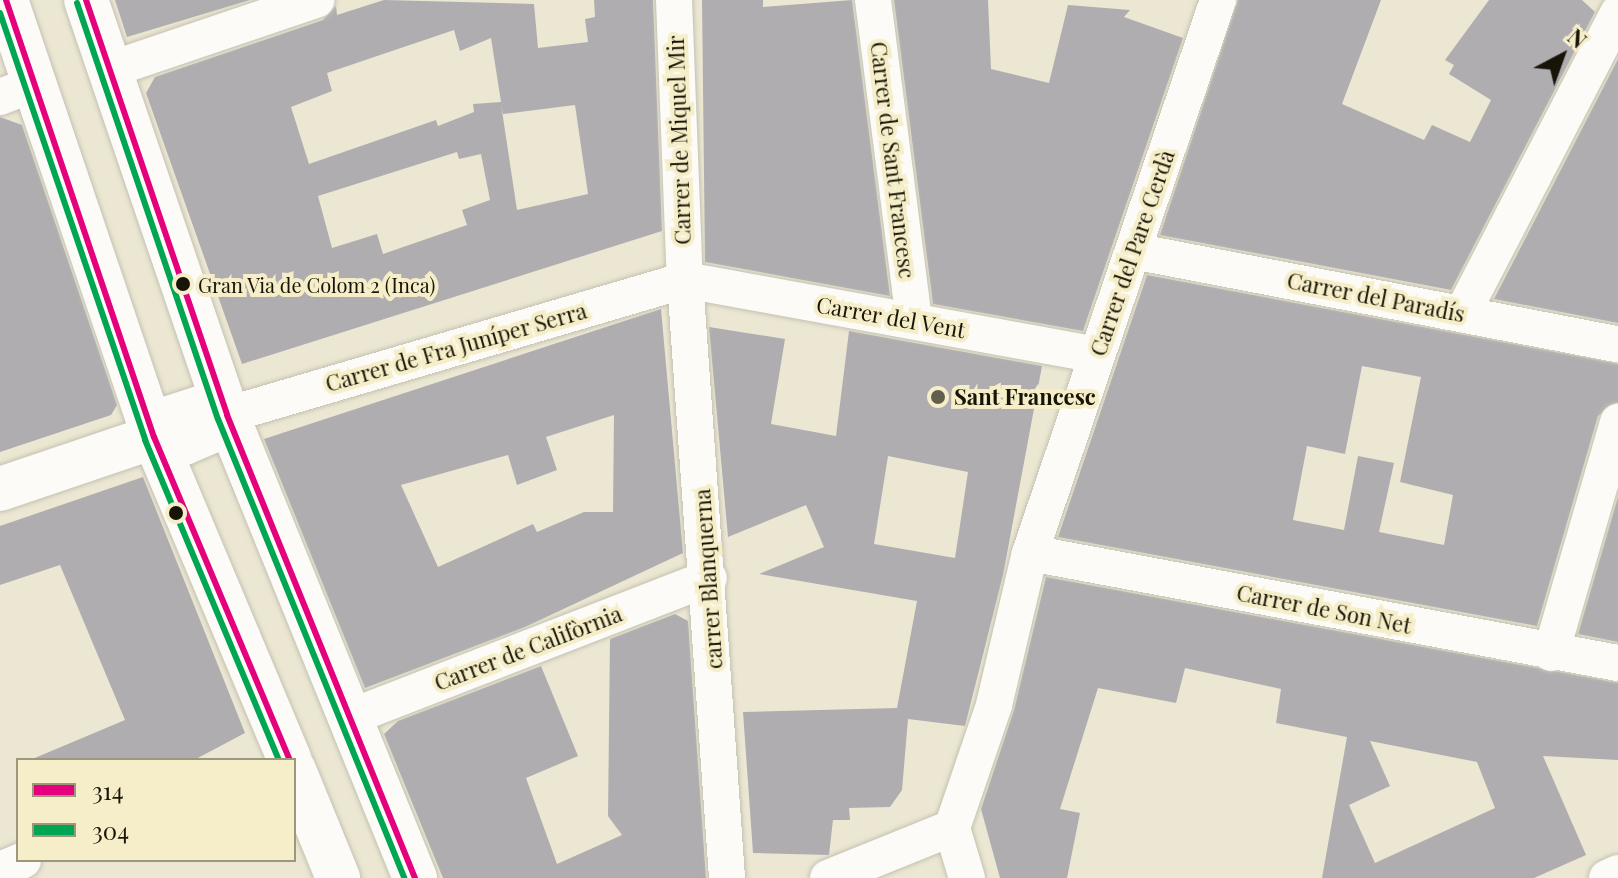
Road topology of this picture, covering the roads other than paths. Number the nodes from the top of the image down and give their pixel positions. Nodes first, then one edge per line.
1 (6, 0) edge
2 (86, 0) edge
3 (316, 0) edge
4 (674, 0) edge
5 (873, 0) edge
6 (1218, 0) edge
7 (1608, 16) edge
8 (109, 70) junction
9 (16, 91) edge
10 (1133, 251) junction
11 (685, 280) junction
12 (1462, 314) junction
13 (914, 320) junction
14 (1618, 344) edge
15 (1096, 355) junction
16 (227, 415) junction
17 (1618, 422) edge
18 (154, 437) junction
19 (0, 489) edge
20 (1030, 553) junction
21 (709, 578) junction
22 (1551, 653) junction
23 (1618, 663) edge
24 (348, 718) junction
25 (281, 758) edge
26 (296, 790) edge
27 (952, 828) junction
28 (18, 862) edge
29 (0, 870) edge
30 (1618, 873) edge
31 (338, 878) edge
32 (415, 878) edge
33 (727, 878) edge
34 (828, 878) edge
35 (967, 878) edge
36 (1607, 878) edge

1 - 9 main road
2 - 8 main road
3 - 8 street
4 - 11 street, Carrer de Miquel Mir
5 - 13 street, Carrer de Sant Francesc
6 - 10 street, Carrer del Pare Cerdà
7 - 12 street
8 - 16 main road
9 - 18 main road
10 - 12 street, Carrer del Paradís
10 - 15 street, Carrer del Pare Cerdà
11 - 13 street, Carrer del Vent
11 - 16 street, Carrer de Fra Juníper Serra
11 - 21 street, carrer Blanquerna
12 - 14 street, Carrer del Paradís
13 - 15 street, Carrer del Vent
15 - 20 street, Carrer del Pare Cerdà
16 - 18 main road, Carrer de Fra Juníper Serra
16 - 24 main road
17 - 22 street
18 - 19 main road, Carrer de Fra Juníper Serra
18 - 25 main road
20 - 22 street, Carrer de Son Net
20 - 27 street, Carrer del Pare Cerdà
21 - 24 street, Carrer de Califòrnia
21 - 33 street, carrer Blanquerna
22 - 23 street, Carrer de Son Net
24 - 32 main road
26 - 31 main road
27 - 34 street
27 - 35 street
28 - 29 street
30 - 36 street

